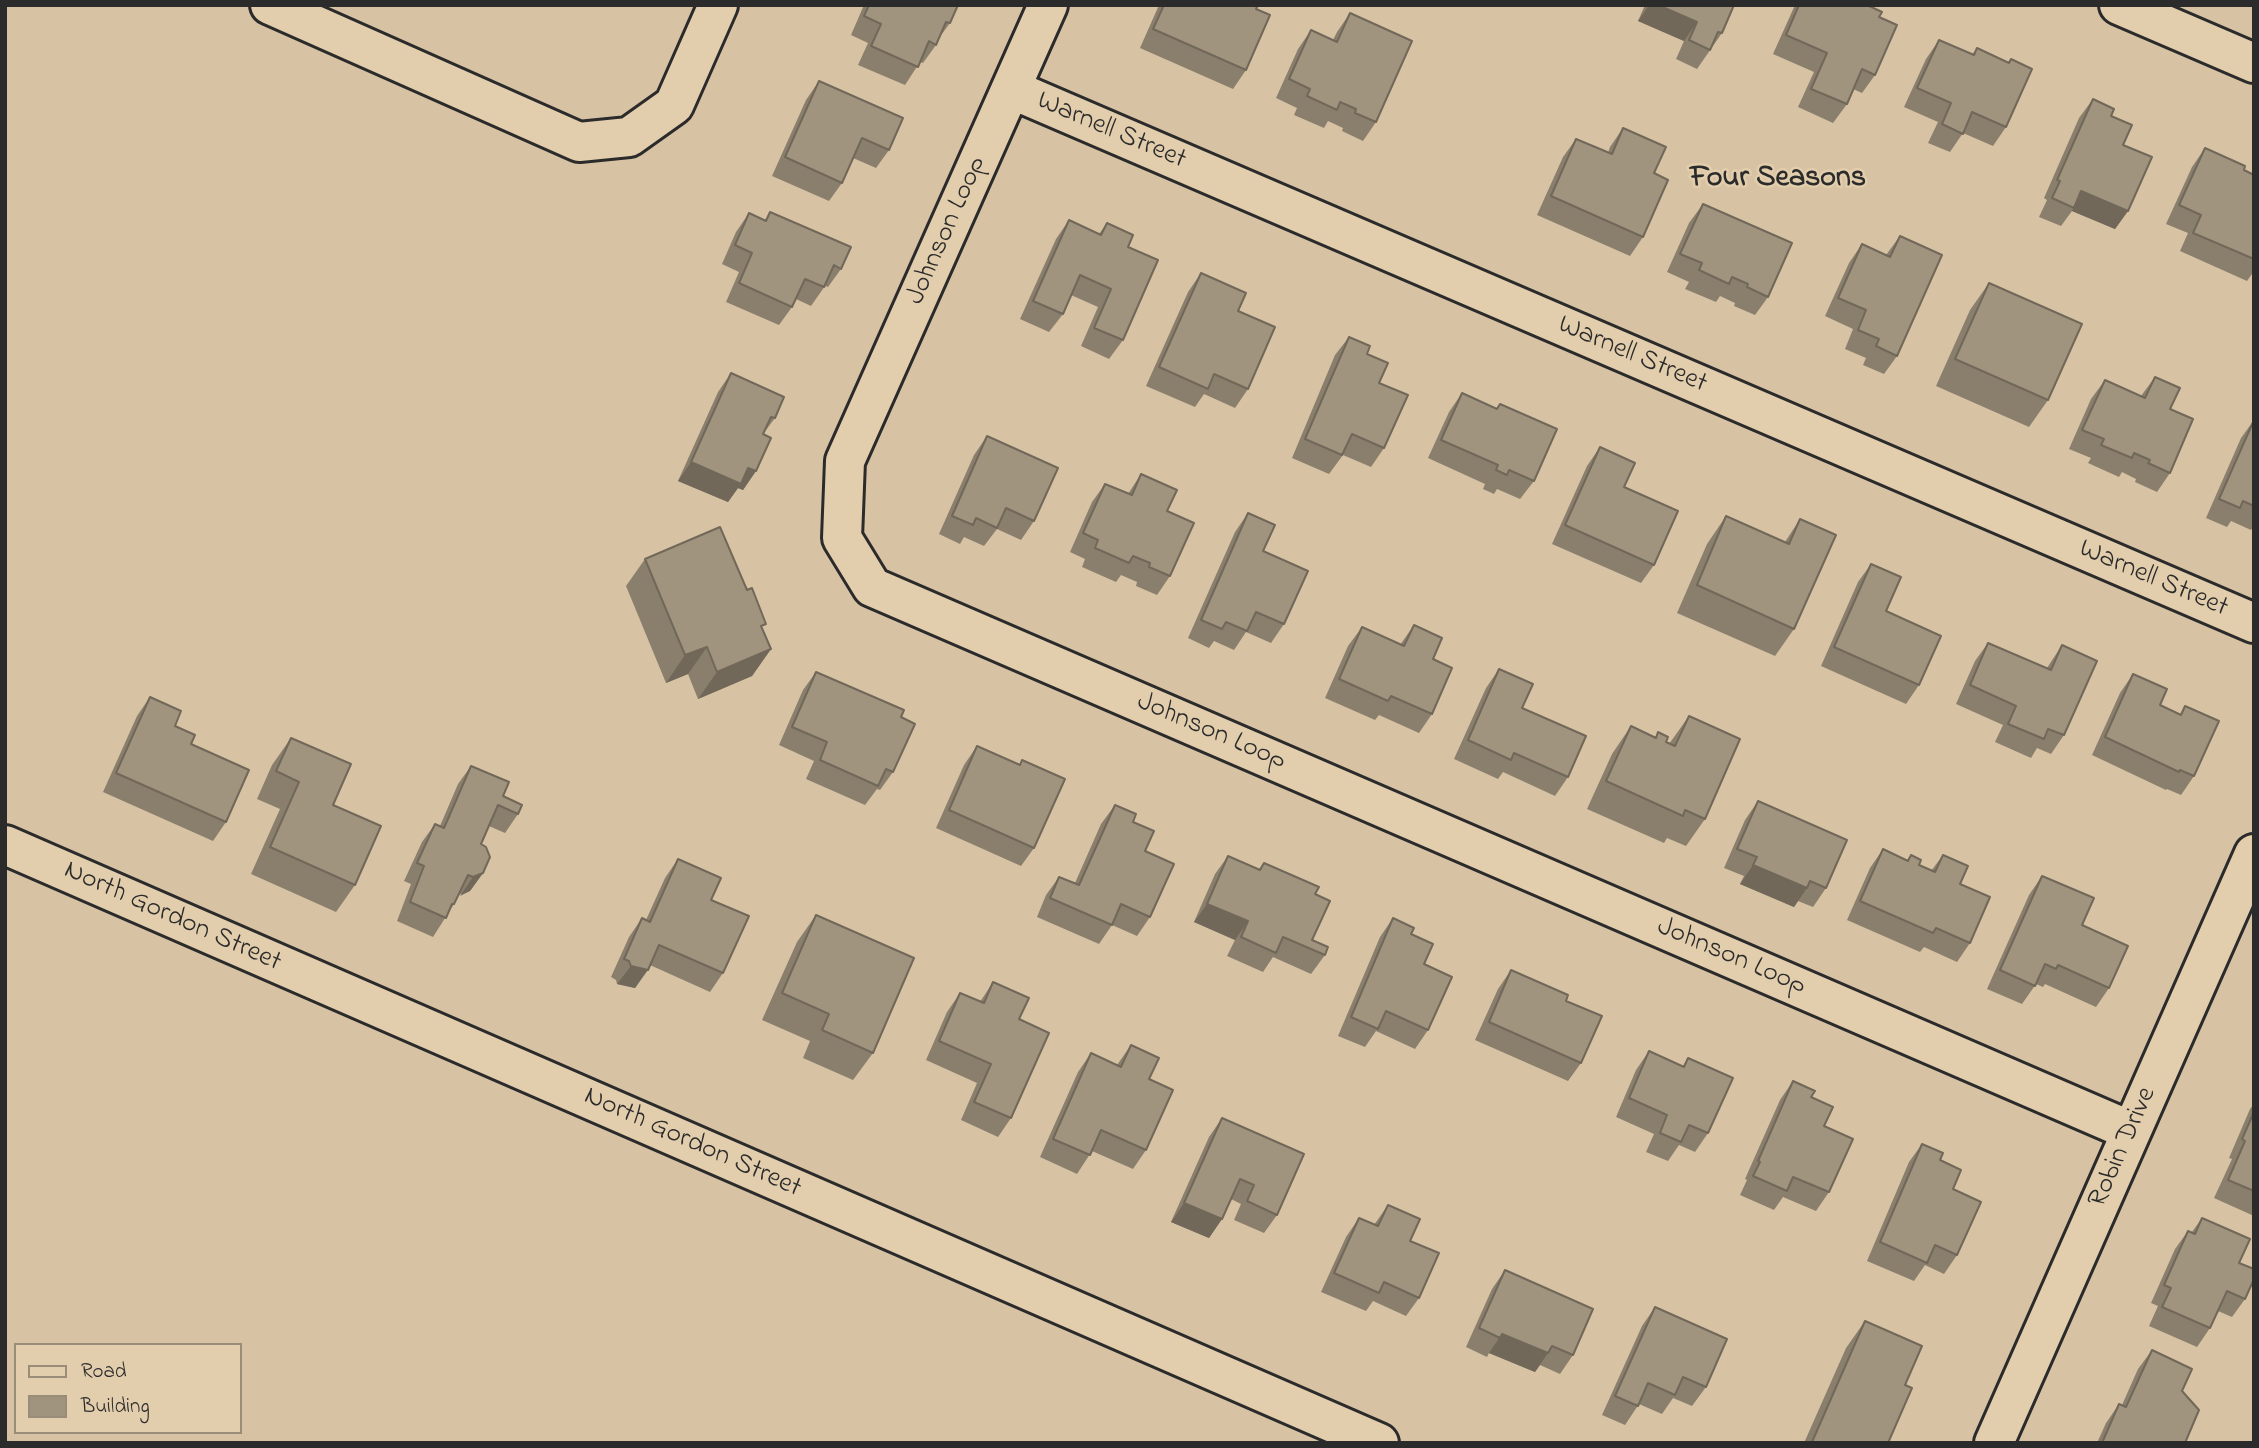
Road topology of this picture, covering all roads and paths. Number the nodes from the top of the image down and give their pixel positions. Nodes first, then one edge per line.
1 (271, 5) edge
2 (718, 5) edge
3 (1048, 5) edge
4 (2119, 5) edge
5 (2254, 63) edge
6 (1011, 89) junction
7 (2254, 623) edge
8 (5, 845) edge
9 (2254, 854) edge
10 (2131, 1131) junction
11 (1379, 1443) edge
12 (1994, 1443) edge

1 - 2 street
3 - 6 street, Johnson Loop
4 - 5 street
6 - 7 street, Warnell Street
6 - 10 street, Johnson Loop
8 - 11 street, North Gordon Street
9 - 10 street, Robin Drive
10 - 12 street, Robin Drive

